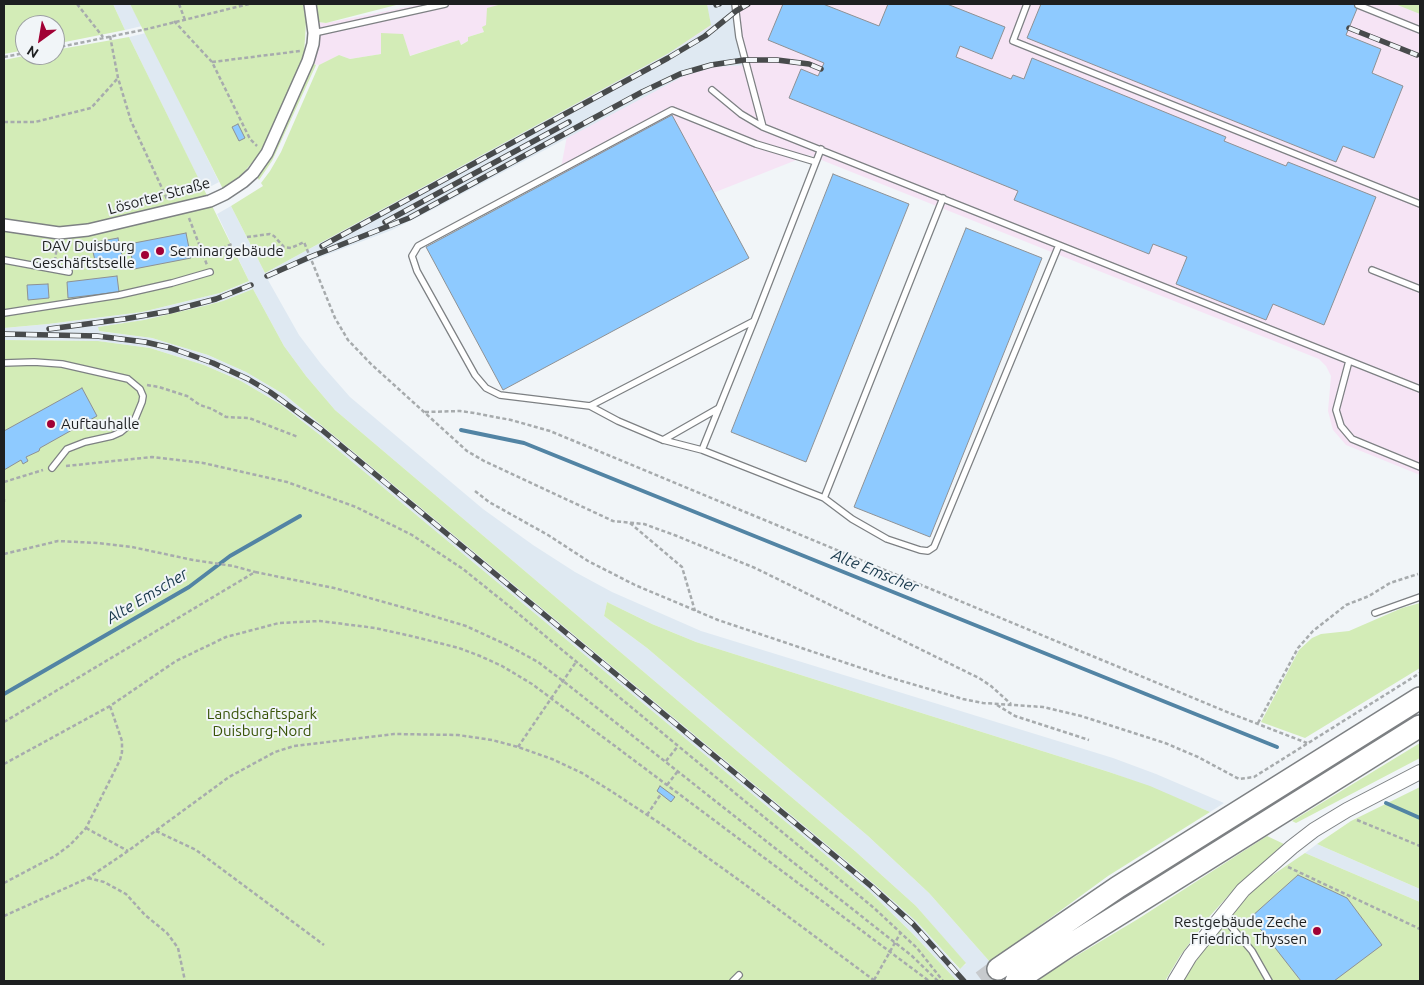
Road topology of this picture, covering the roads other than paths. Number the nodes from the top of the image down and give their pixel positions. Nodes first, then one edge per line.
1 (310, 4) edge
2 (445, 4) edge
3 (735, 4) edge
4 (1027, 4) edge
5 (1358, 6) dead end
6 (1420, 30) edge
7 (314, 33) junction
8 (712, 90) dead end
9 (763, 126) junction
10 (821, 149) junction
11 (816, 162) junction
12 (943, 198) junction
13 (1420, 204) edge
14 (4, 226) edge
15 (1058, 245) junction
16 (4, 260) edge
17 (1372, 270) dead end
18 (69, 272) dead end
19 (210, 272) road end
20 (1420, 289) edge
21 (4, 313) edge
22 (754, 321) junction
23 (1349, 361) junction
24 (4, 363) edge
25 (1420, 390) edge
26 (590, 406) junction
27 (719, 408) junction
28 (663, 440) junction
29 (702, 450) junction
30 (1420, 467) edge
31 (52, 468) road end
32 (824, 498) junction
33 (1420, 597) edge
34 (1375, 613) dead end
35 (1420, 698) edge
36 (1420, 726) edge
37 (1420, 772) edge
38 (1222, 916) junction
39 (998, 969) tunnel mouth
40 (739, 975) dead end
41 (732, 981) edge
42 (1016, 981) tunnel mouth
43 (1175, 981) edge
44 (1269, 981) edge

1 - 7 street, Lösorter Straße
2 - 7 lane
3 - 9 lane
4 - 13 lane
5 - 6 lane
7 - 14 street, Lösorter Straße
8 - 9 lane
9 - 10 lane
10 - 11 lane
10 - 12 lane
11 - 22 lane
11 - 26 lane
12 - 15 lane
12 - 32 lane
15 - 23 lane
15 - 32 lane
16 - 18 lane
17 - 20 lane
19 - 21 lane
22 - 26 lane
22 - 27 lane
23 - 25 lane
23 - 30 lane
24 - 31 lane
26 - 28 lane
27 - 28 lane
27 - 29 lane
28 - 29 lane
29 - 32 lane
33 - 34 lane
35 - 39 highway
36 - 42 highway
37 - 38 street
38 - 43 street
38 - 44 lane
40 - 41 lane

